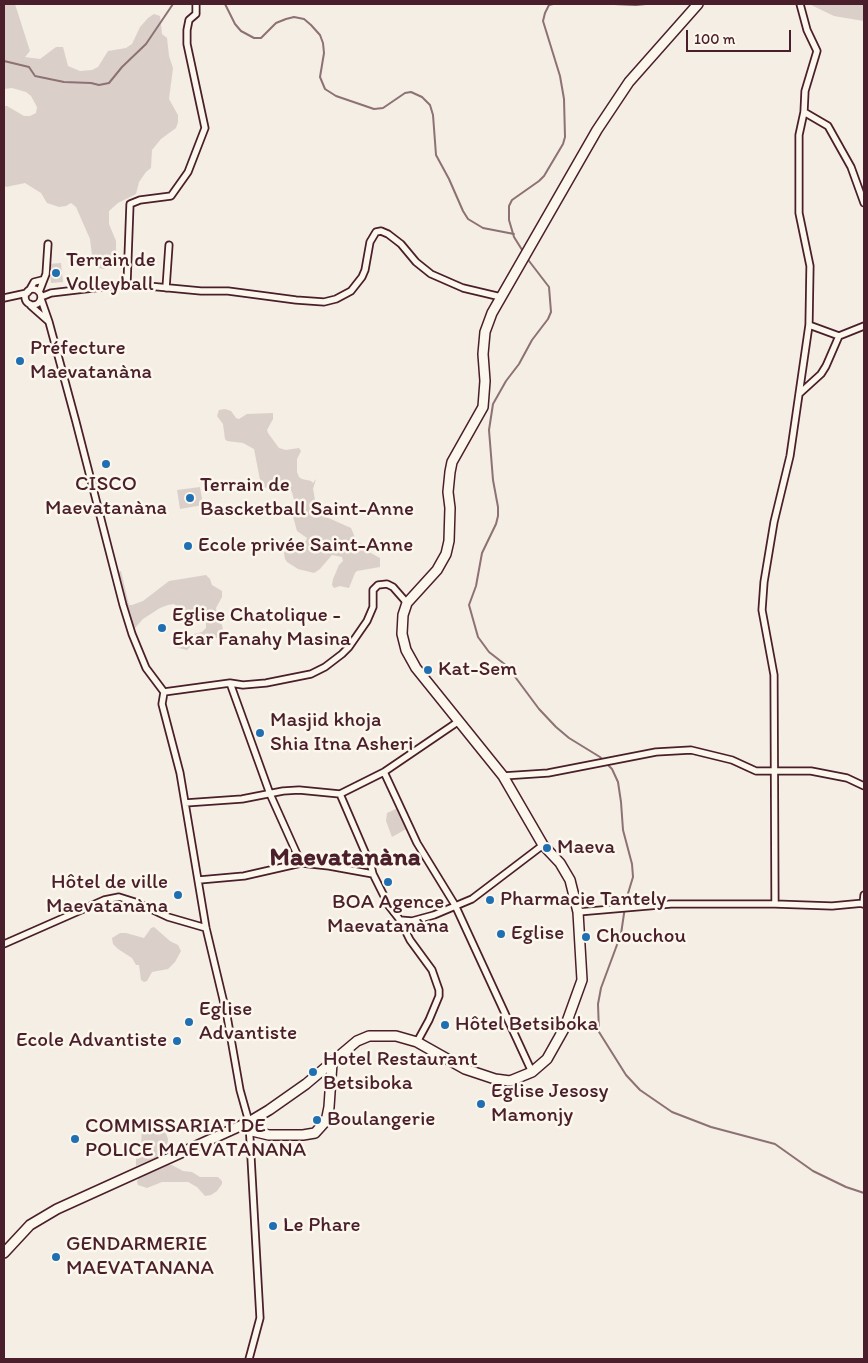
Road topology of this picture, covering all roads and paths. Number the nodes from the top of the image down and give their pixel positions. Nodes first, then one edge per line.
1 (196, 4) edge
2 (698, 4) edge
3 (800, 4) edge
4 (804, 112) junction
5 (864, 203) edge
6 (48, 244) dead end
7 (169, 245) dead end
8 (42, 280) junction
9 (127, 284) junction
10 (166, 288) junction
11 (28, 292) junction
12 (40, 296) junction
13 (501, 296) junction
14 (5, 298) edge
15 (28, 302) junction
16 (49, 322) junction
17 (809, 324) junction
18 (864, 326) edge
19 (839, 336) junction
20 (799, 394) junction
21 (407, 603) junction
22 (230, 682) junction
23 (164, 692) junction
24 (459, 721) junction
25 (774, 770) junction
26 (384, 772) junction
27 (503, 776) junction
28 (864, 786) edge
29 (270, 794) junction
30 (340, 794) junction
31 (185, 803) junction
32 (543, 844) junction
33 (301, 864) junction
34 (373, 874) junction
35 (199, 880) junction
36 (864, 895) edge
37 (774, 904) junction
38 (863, 904) edge
39 (455, 906) junction
40 (578, 912) junction
41 (400, 920) junction
42 (206, 928) junction
43 (4, 944) edge
44 (417, 1042) junction
45 (332, 1062) junction
46 (532, 1072) junction
47 (249, 1122) junction
48 (4, 1254) edge
49 (249, 1359) edge

1 - 9 street
2 - 13 main road
3 - 4 street
4 - 5 street
4 - 17 street
6 - 8 street
7 - 10 street
8 - 11 street
8 - 12 street
9 - 10 street
9 - 12 street
10 - 13 street
11 - 12 street
11 - 14 street
11 - 15 street
12 - 15 street
12 - 16 street
13 - 21 main road
14 - 15 street
15 - 16 street
16 - 23 street
17 - 19 street
17 - 20 street
18 - 19 street
19 - 20 street
20 - 25 street
21 - 22 street
21 - 24 main road
22 - 23 street
22 - 29 street
23 - 31 street
24 - 26 street
24 - 27 main road
25 - 27 street
25 - 28 street
25 - 37 street
26 - 30 street
26 - 39 street
27 - 32 main road
29 - 30 street
29 - 31 street
29 - 33 street
30 - 34 street
31 - 35 street
32 - 39 street
32 - 40 main road
33 - 34 street
33 - 35 street
34 - 41 street
35 - 42 street
36 - 38 street
37 - 38 street
37 - 40 street
39 - 41 street
39 - 46 street
40 - 46 main road
41 - 44 street
42 - 43 street
42 - 47 street
44 - 45 main road
44 - 46 main road
45 - 47 main road
45 - 47 main road
47 - 48 main road
47 - 49 street

